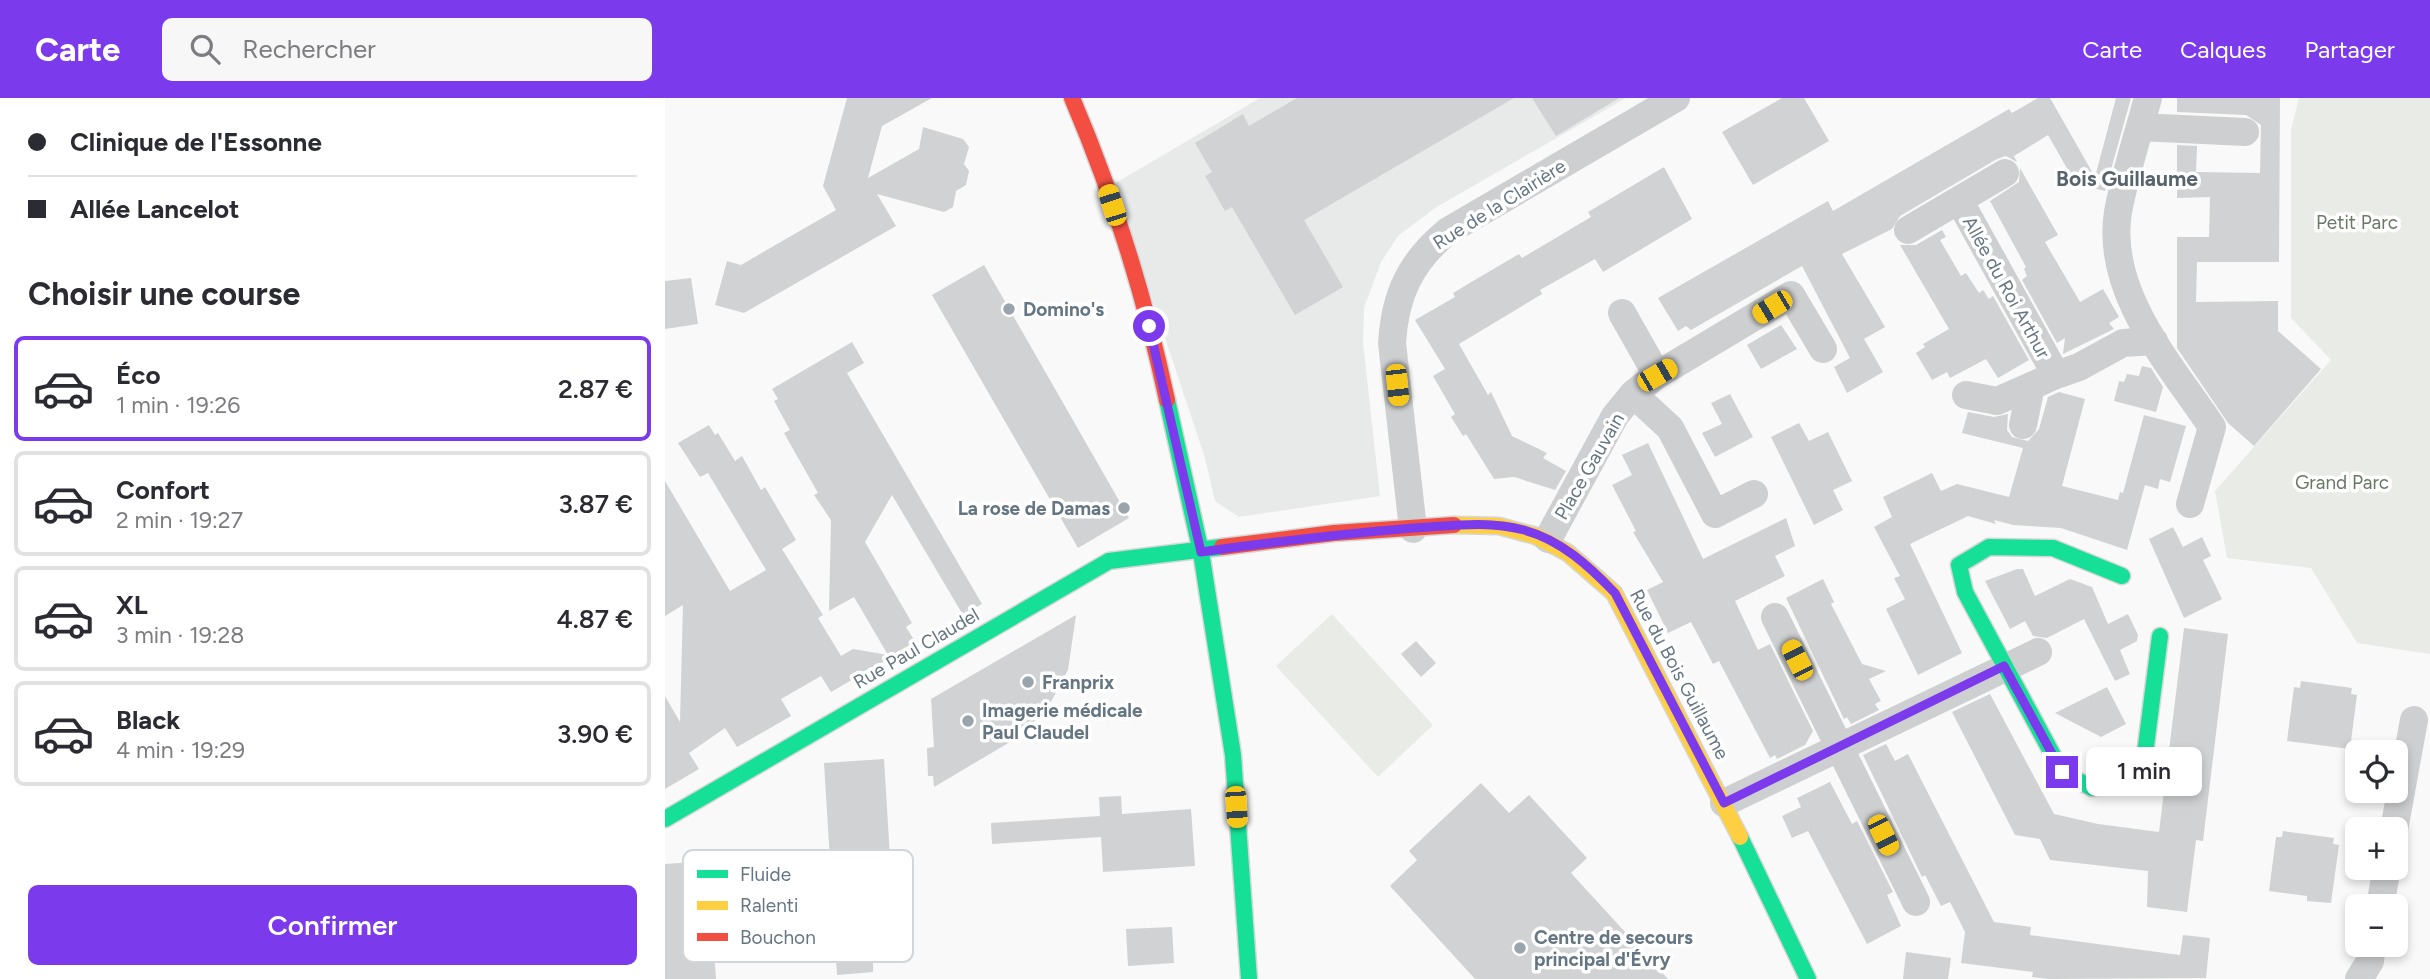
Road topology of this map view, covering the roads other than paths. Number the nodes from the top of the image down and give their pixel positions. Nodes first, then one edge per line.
1 (1072, 98) edge
2 (1676, 98) edge
3 (2148, 98) edge
4 (2140, 127) junction
5 (2245, 132) dead end
6 (2005, 173) dead end
7 (1959, 200) junction
8 (1908, 230) dead end
9 (1622, 313) dead end
10 (2154, 341) junction
11 (1823, 349) dead end
12 (1657, 375) junction
13 (2043, 380) junction
14 (1633, 394) junction
15 (1966, 395) dead end
16 (2023, 425) dead end
17 (1754, 494) dead end
18 (2190, 504) dead end
19 (1413, 528) junction
20 (1548, 538) junction
21 (1201, 552) junction
22 (2122, 576) dead end
23 (1775, 617) dead end
24 (2160, 636) dead end
25 (2038, 652) dead end
26 (2004, 666) junction
27 (2414, 720) dead end
28 (1840, 745) junction
29 (1724, 803) junction
30 (2396, 817) edge
31 (665, 819) edge
32 (1916, 902) dead end
33 (2370, 957) edge
34 (1248, 979) edge
35 (1808, 979) edge
36 (2359, 979) edge

1 - 21 main road
2 - 19 street, Rue de la Clairière
3 - 4 street
4 - 5 street
4 - 10 street
6 - 7 street, Allée du Roi Arthur
7 - 8 street, Allée du Roi Arthur
7 - 13 street, Allée du Roi Arthur
9 - 12 street
10 - 13 street, Allée du Roi Arthur
10 - 18 street
11 - 12 street, Place Gauvain
12 - 14 street, Place Gauvain
13 - 15 street, Allée du Roi Arthur
13 - 16 street, Allée du Roi Arthur
14 - 17 street, Place Gauvain
14 - 20 street, Place Gauvain
19 - 20 main road, Rue du Bois Guillaume
19 - 21 main road, Rue du Bois Guillaume
20 - 29 main road, Rue du Bois Guillaume
21 - 31 main road, Rue Paul Claudel
21 - 34 main road
22 - 26 main road
23 - 28 street
24 - 26 main road
25 - 26 street
26 - 28 street
27 - 30 street
28 - 29 street
28 - 32 street
29 - 35 main road, Rue du Bois Guillaume
33 - 36 street

